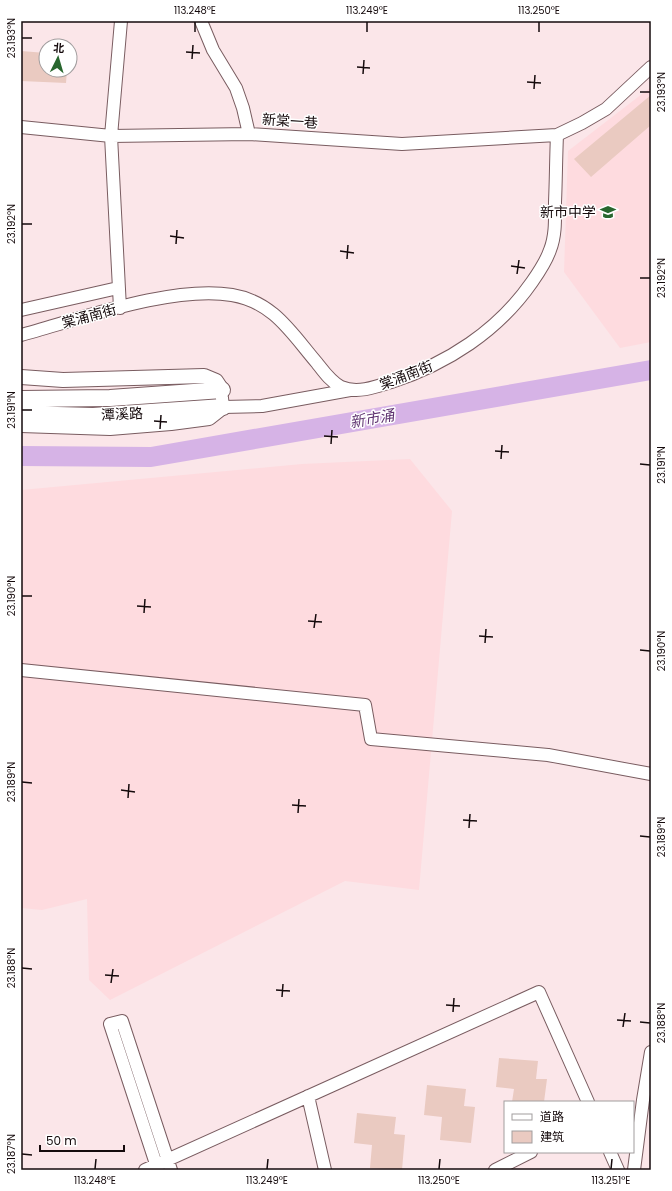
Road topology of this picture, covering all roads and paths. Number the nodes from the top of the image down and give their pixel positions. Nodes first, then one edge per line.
1 (121, 21) edge
2 (201, 21) edge
3 (651, 67) edge
4 (21, 127) edge
5 (249, 134) junction
6 (557, 135) junction
7 (111, 136) junction
8 (118, 288) junction
9 (120, 308) junction
10 (21, 310) edge
11 (21, 335) edge
12 (21, 377) edge
13 (222, 390) junction
14 (352, 390) junction
15 (21, 399) edge
16 (223, 407) junction
17 (21, 414) edge
18 (21, 425) edge
19 (21, 670) edge
20 (651, 774) edge
21 (651, 1052) edge
22 (308, 1096) junction
23 (588, 1101) edge
24 (529, 1153) edge
25 (610, 1153) edge
26 (163, 1166) edge
27 (145, 1170) edge
28 (325, 1170) edge
29 (495, 1170) edge
30 (618, 1170) edge
31 (634, 1170) edge

1 - 7 street
2 - 5 street
3 - 6 street
4 - 7 street, 新棠一巷
5 - 6 street, 新棠一巷
5 - 7 street, 新棠一巷
6 - 14 street, 棠涌南街
7 - 8 street
8 - 9 street
8 - 10 street
9 - 11 street, 棠涌南街
9 - 14 street, 棠涌南街
12 - 13 street
13 - 15 main road, 潭溪路
13 - 16 street
14 - 16 street
16 - 17 main road, 潭溪路
16 - 18 street
19 - 20 street
21 - 31 street
22 - 23 street
22 - 26 street
22 - 28 street
24 - 29 street
25 - 30 street
26 - 26 street
26 - 27 street

